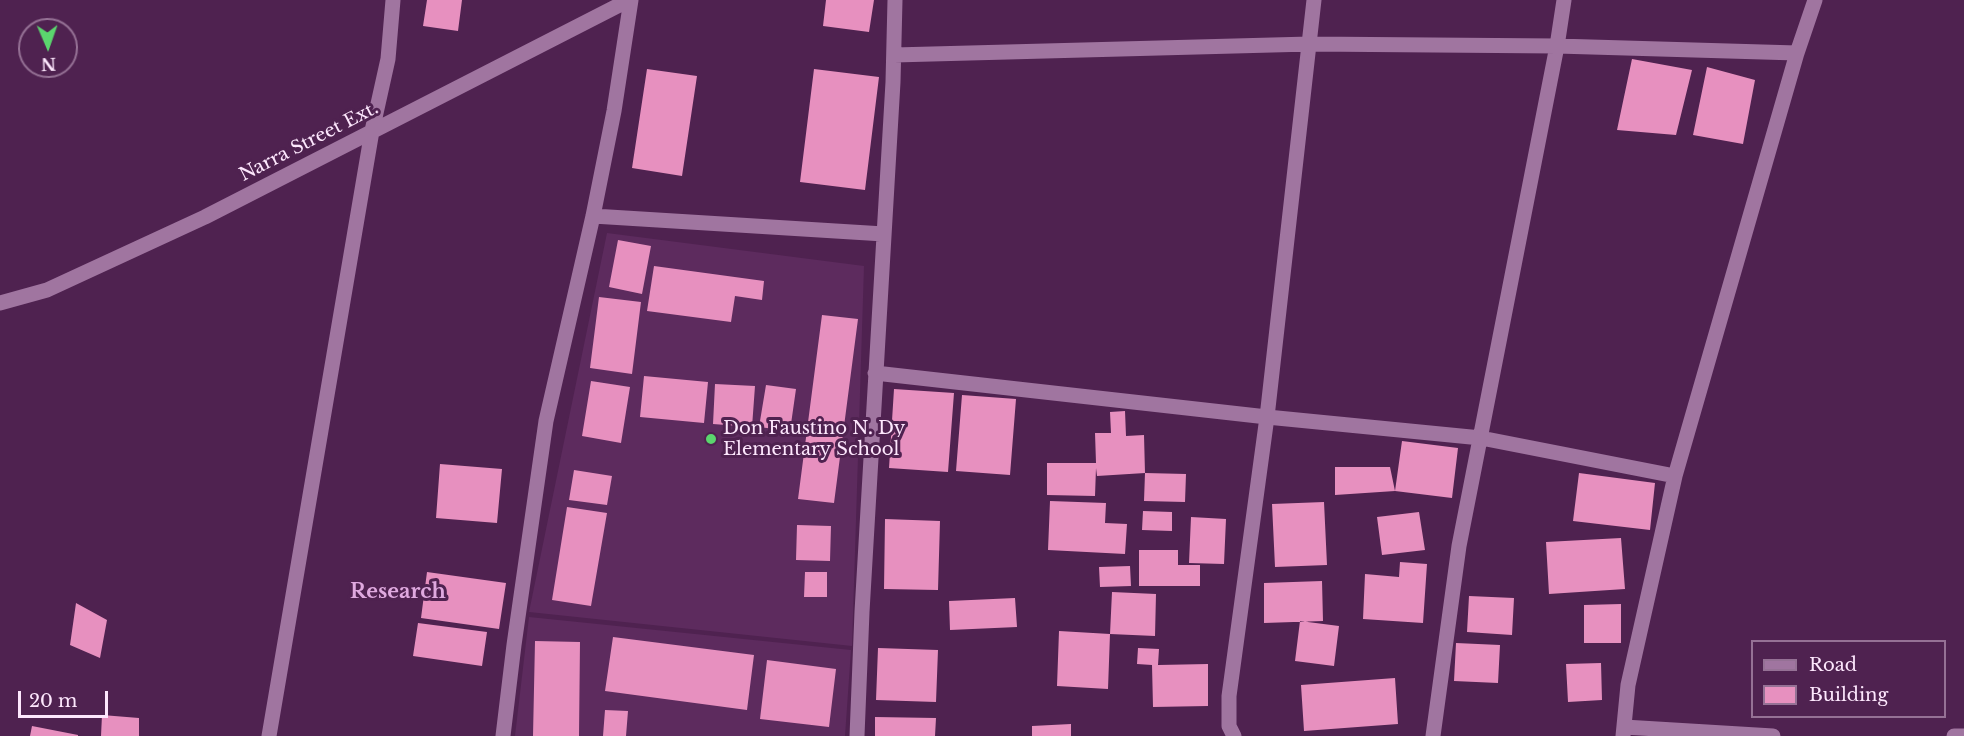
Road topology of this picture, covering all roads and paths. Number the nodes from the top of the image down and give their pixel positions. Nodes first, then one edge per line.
1 (393, 0) edge
2 (630, 0) edge
3 (895, 0) edge
4 (1314, 0) edge
5 (1564, 0) edge
6 (1815, 0) edge
7 (1310, 44) junction
8 (1557, 46) junction
9 (1797, 53) junction
10 (894, 56) junction
11 (372, 132) junction
12 (593, 216) junction
13 (884, 234) junction
14 (0, 303) edge
15 (875, 373) junction
16 (1267, 417) junction
17 (1481, 438) junction
18 (1676, 476) junction
19 (1624, 732) edge
20 (269, 736) edge
21 (503, 736) edge
22 (857, 736) edge
23 (1234, 736) edge
24 (1432, 736) edge
25 (1773, 736) edge
26 (1954, 736) edge
27 (1964, 736) edge

1 - 11 street
2 - 11 street, Narra Street Ext.
2 - 12 street
3 - 10 street
4 - 7 street
5 - 8 street
6 - 9 street
7 - 8 street
7 - 10 street
7 - 16 street
8 - 9 street
8 - 17 street
9 - 18 street
10 - 13 street
11 - 14 street, Narra Street Ext.
11 - 20 street
12 - 13 street
12 - 21 street
13 - 15 street
15 - 16 street
15 - 22 street
16 - 17 street
16 - 23 street
17 - 18 street
17 - 24 street
18 - 19 street
19 - 25 street
26 - 27 street

